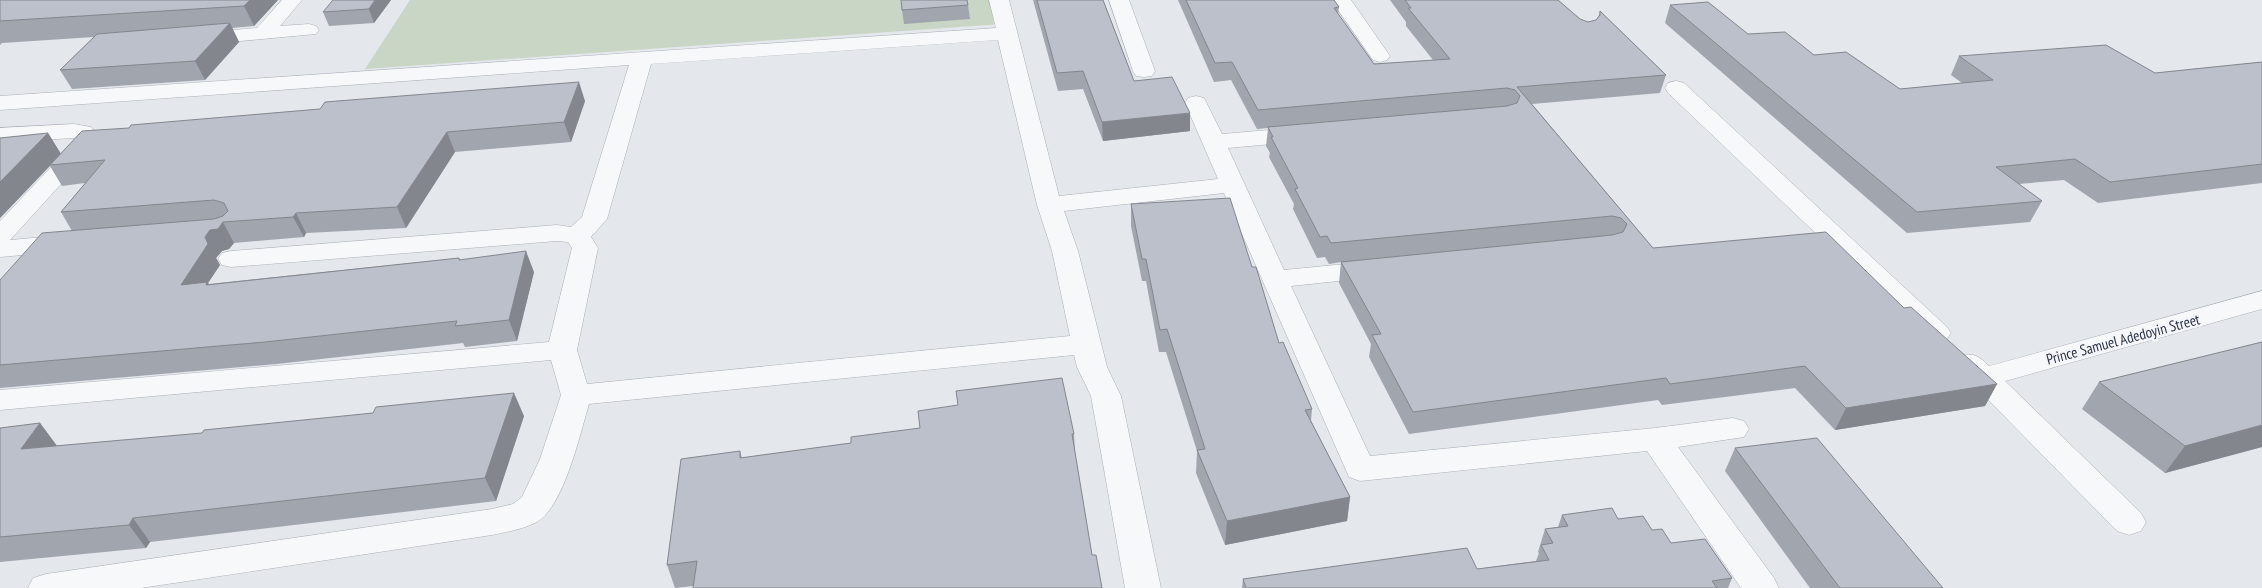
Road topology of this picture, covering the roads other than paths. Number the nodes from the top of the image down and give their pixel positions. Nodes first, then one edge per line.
1 (292, 0) edge
2 (999, 0) edge
3 (1119, 0) edge
4 (1341, 0) edge
5 (309, 30) dead end
6 (1006, 33) junction
7 (263, 34) junction
8 (175, 41) edge
9 (1380, 56) dead end
10 (642, 58) junction
11 (1144, 71) dead end
12 (1676, 88) dead end
13 (1196, 103) dead end
14 (0, 104) edge
15 (1324, 132) edge
16 (0, 135) edge
17 (1214, 142) junction
18 (1234, 185) junction
19 (1049, 205) junction
20 (0, 236) edge
21 (577, 236) junction
22 (88, 241) edge
23 (0, 249) edge
24 (231, 259) dead end
25 (1402, 266) edge
26 (1276, 279) junction
27 (2262, 300) edge
28 (1086, 344) junction
29 (562, 350) junction
30 (1984, 377) junction
31 (576, 395) junction
32 (0, 400) edge
33 (1733, 429) dead end
34 (1655, 439) junction
35 (2129, 522) dead end
36 (46, 588) edge
37 (1143, 588) edge
38 (1761, 588) edge

1 - 7 street
2 - 6 street
3 - 11 street
4 - 9 street
5 - 7 street
6 - 10 street
6 - 19 street
7 - 8 street
10 - 14 street
10 - 21 street
12 - 30 street
13 - 17 street
15 - 17 street
16 - 20 street
17 - 18 street
18 - 19 street
18 - 26 street
19 - 28 street
21 - 24 street
21 - 29 street
22 - 23 street
25 - 26 street
26 - 34 street
27 - 30 street, Prince Samuel Adedoyin Street
28 - 31 street
28 - 37 street
29 - 31 street
29 - 32 street
30 - 35 street
31 - 36 street
33 - 34 street
34 - 38 street

